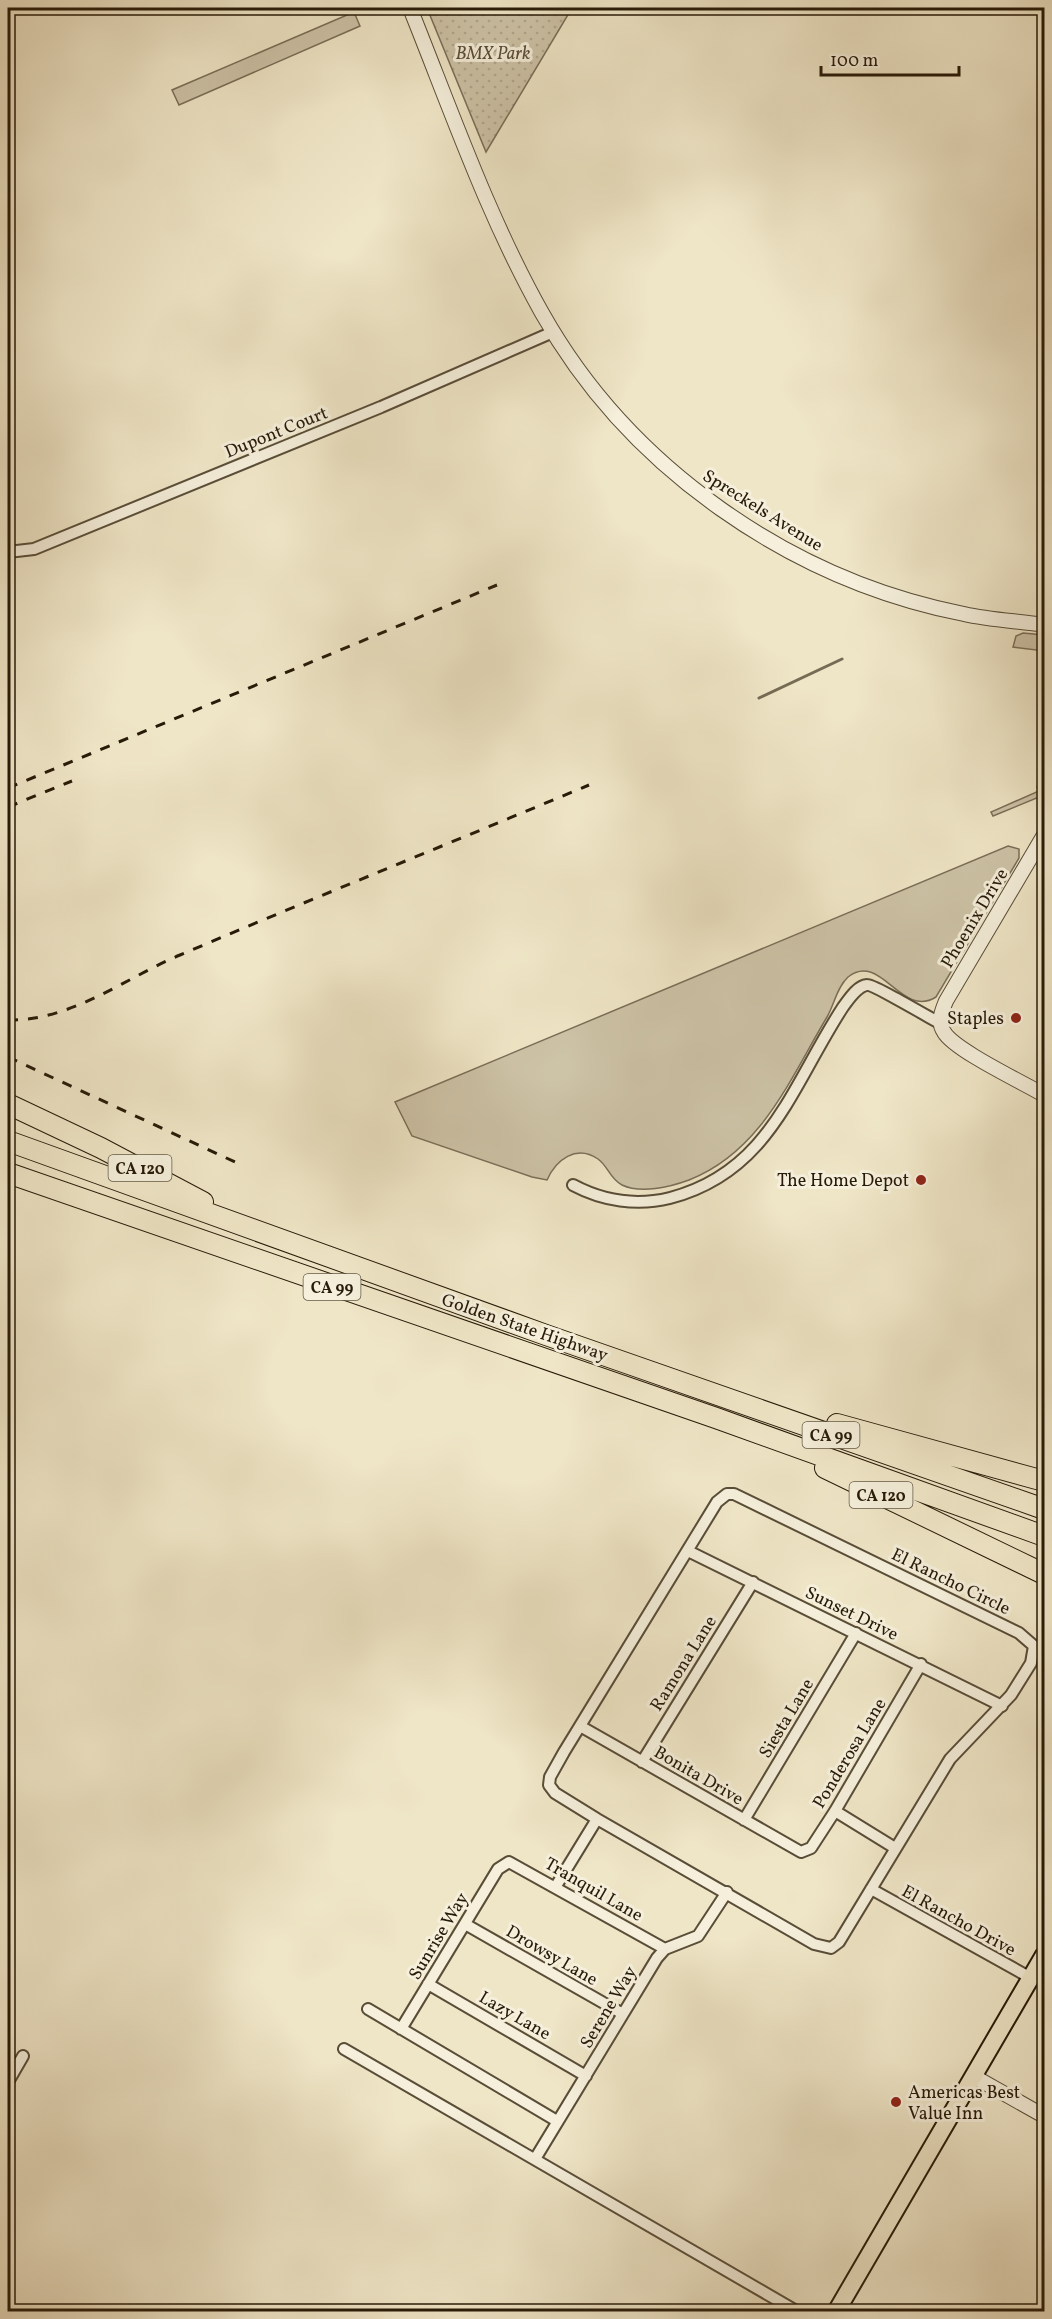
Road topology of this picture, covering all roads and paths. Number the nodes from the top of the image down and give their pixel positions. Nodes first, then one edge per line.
1 (410, 8) edge
2 (554, 332) junction
3 (8, 552) edge
4 (1044, 625) edge
5 (1044, 835) edge
6 (940, 1023) junction
7 (1044, 1095) edge
8 (8, 1104) edge
9 (8, 1141) edge
10 (8, 1173) edge
11 (573, 1185) dead end
12 (269, 1236) junction
13 (618, 1360) junction
14 (716, 1418) junction
15 (1044, 1481) edge
16 (1044, 1509) edge
17 (1044, 1536) edge
18 (688, 1551) junction
19 (1044, 1574) edge
20 (753, 1582) junction
21 (856, 1633) junction
22 (921, 1664) junction
23 (1002, 1706) junction
24 (580, 1726) junction
25 (642, 1762) junction
26 (835, 1811) junction
27 (597, 1819) junction
28 (744, 1820) junction
29 (895, 1848) junction
30 (801, 1852) joint
31 (506, 1863) joint
32 (556, 1886) junction
33 (871, 1890) junction
34 (727, 1892) junction
35 (465, 1924) junction
36 (666, 1948) junction
37 (1044, 1955) edge
38 (1031, 1978) junction
39 (428, 1984) junction
40 (368, 2009) dead end
41 (623, 2014) junction
42 (401, 2029) junction
43 (344, 2049) dead end
44 (23, 2056) dead end
45 (586, 2076) junction
46 (974, 2076) junction
47 (8, 2082) edge
48 (1044, 2116) edge
49 (557, 2121) junction
50 (535, 2159) junction
51 (798, 2312) edge
52 (836, 2312) edge

1 - 2 street, Spreckels Avenue
2 - 3 street, Dupont Court
2 - 4 street, Spreckels Avenue
5 - 6 street, Phoenix Drive
6 - 7 street
6 - 11 street
8 - 12 highway, CA 120
9 - 12 highway, Golden State Highway / CA 99
10 - 14 highway, Golden State Highway / CA 99
12 - 13 highway, Golden State Highway / CA 99
13 - 15 highway
13 - 16 highway, Golden State Highway / CA 99
14 - 17 highway, Golden State Highway / CA 99
14 - 19 highway, CA 120
18 - 20 street, Sunset Drive
18 - 23 street, El Rancho Circle
18 - 24 street, El Rancho Circle
20 - 21 street, Sunset Drive
20 - 25 street, Ramona Lane
21 - 22 street, Sunset Drive
21 - 28 street, Siesta Lane
22 - 23 street, Sunset Drive
22 - 26 street, Ponderosa Lane
23 - 29 street, El Rancho Circle
24 - 25 street, Bonita Drive
24 - 27 street, El Rancho Circle
25 - 28 street, Bonita Drive
26 - 29 street
26 - 30 street, Ponderosa Lane
27 - 32 street
27 - 34 street, El Rancho Circle
28 - 30 street, Bonita Drive
29 - 33 street, El Rancho Circle
31 - 32 street, Tranquil Lane
31 - 35 street, Sunrise Way
32 - 36 street, Tranquil Lane
33 - 34 street, El Rancho Circle
33 - 38 street, El Rancho Drive
34 - 36 street
35 - 39 street, Sunrise Way
35 - 41 street, Drowsy Lane
36 - 41 street, Serene Way
37 - 38 main road
38 - 46 main road
39 - 42 street, Sunrise Way
39 - 45 street, Lazy Lane
40 - 42 street
41 - 45 street, Serene Way
42 - 49 street
43 - 50 street
44 - 47 street
45 - 49 street, Serene Way
46 - 48 street
46 - 52 main road
49 - 50 street, Serene Way
50 - 51 street

